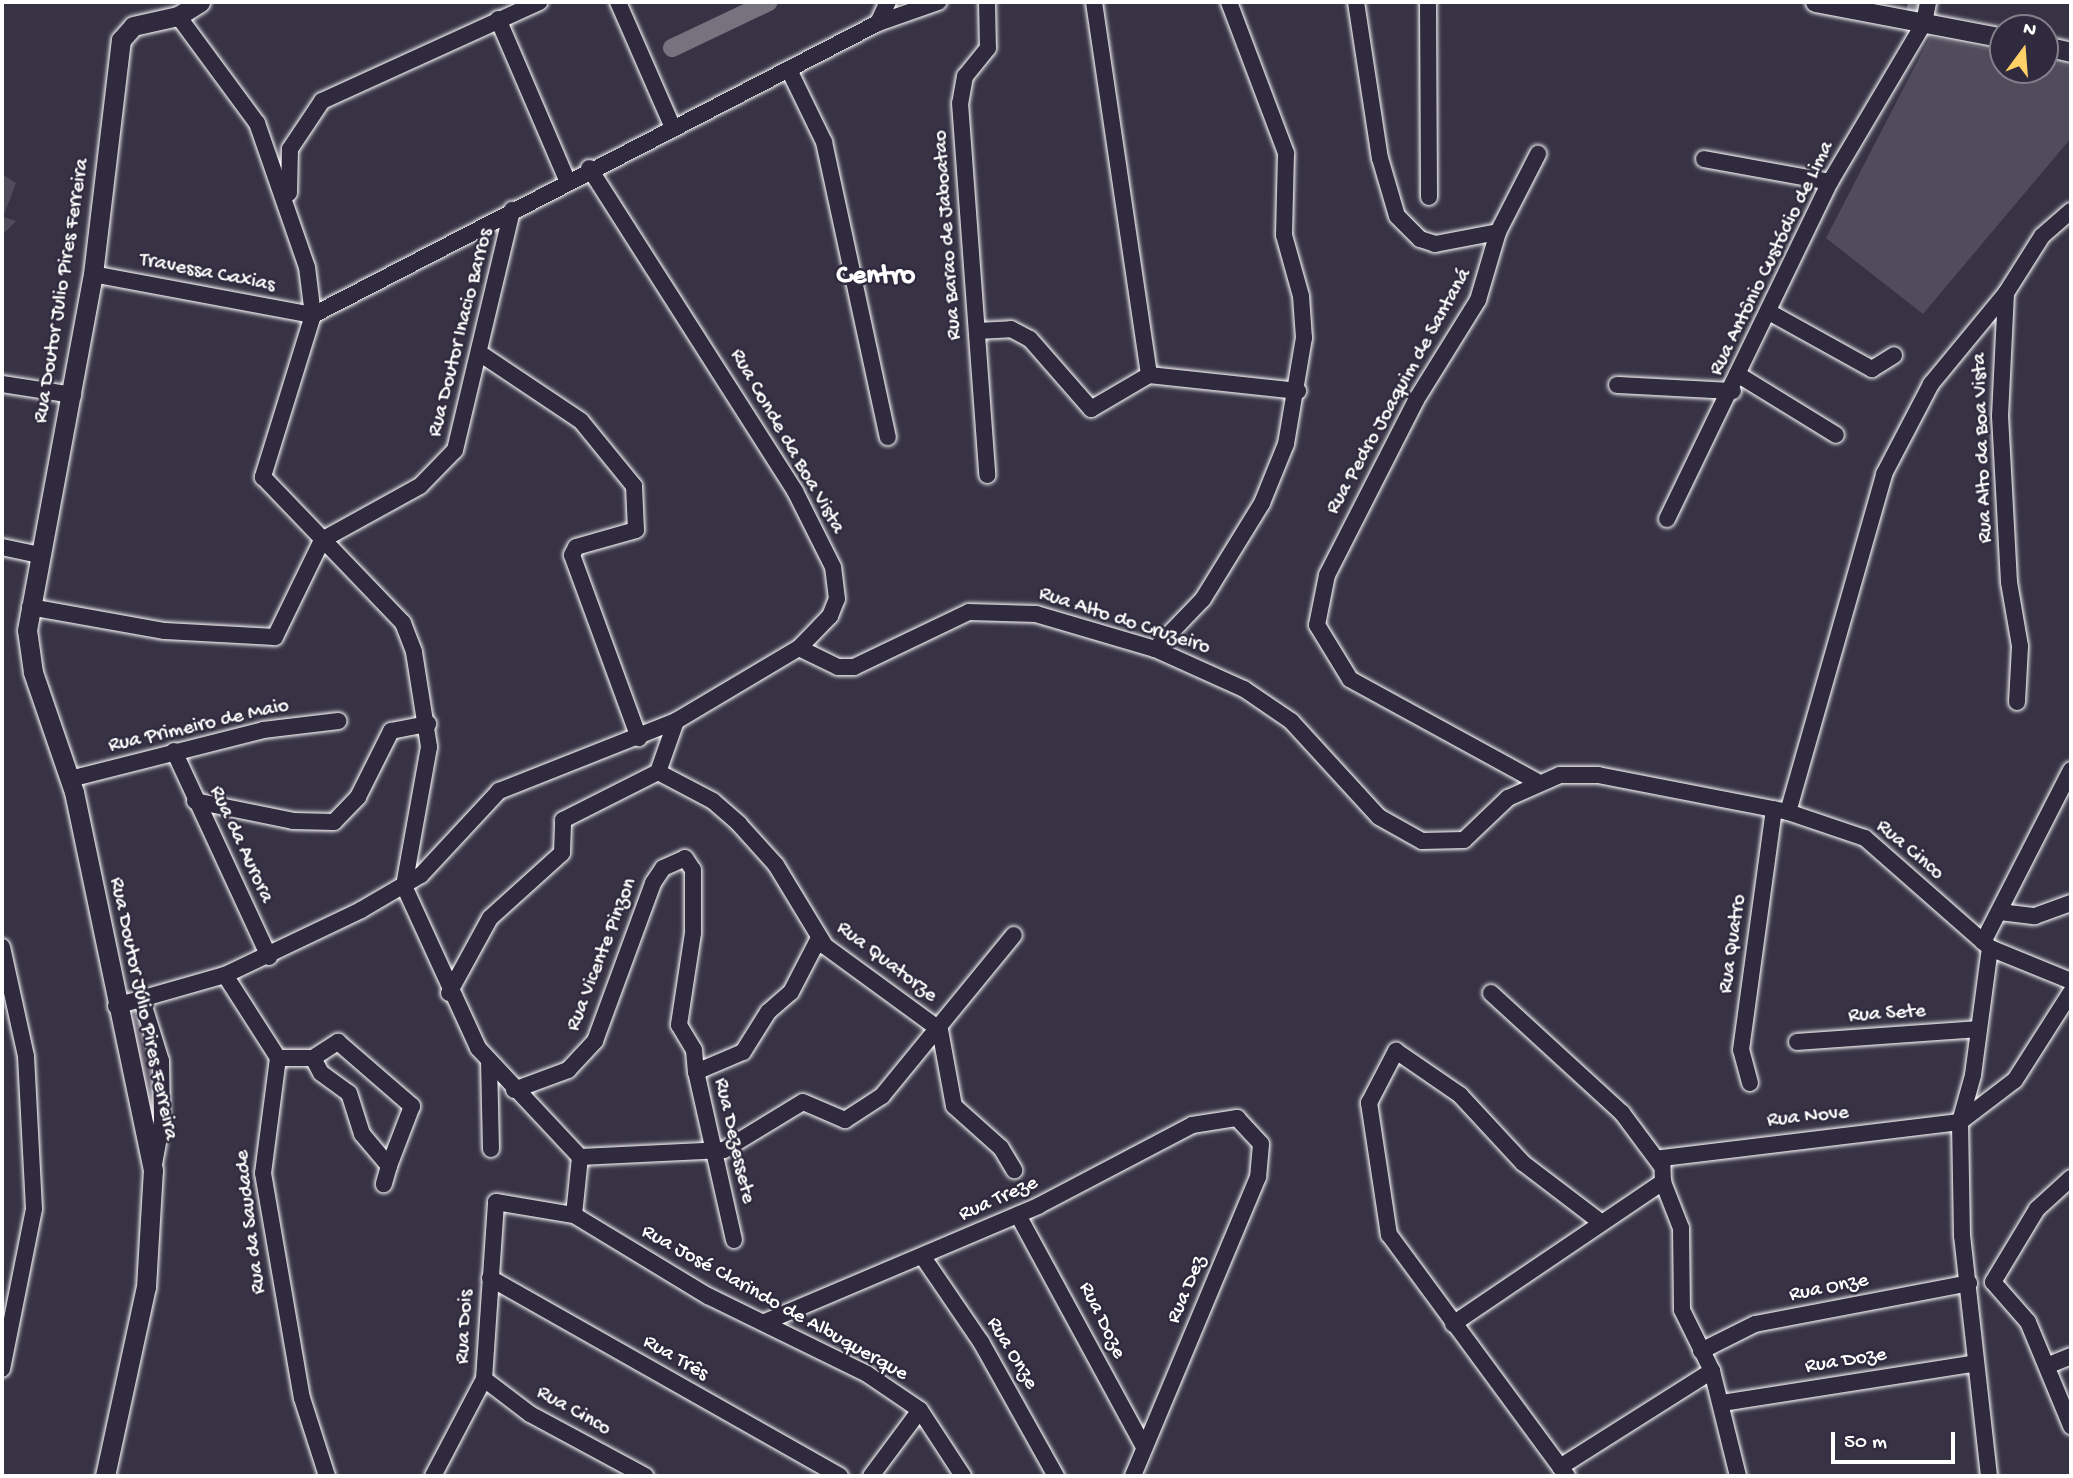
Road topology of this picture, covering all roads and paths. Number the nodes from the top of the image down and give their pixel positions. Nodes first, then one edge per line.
1 (200, 2) edge
2 (539, 2) edge
3 (618, 2) edge
4 (888, 2) edge
5 (938, 2) edge
6 (987, 2) edge
7 (1094, 2) edge
8 (1229, 2) edge
9 (1356, 2) edge
10 (1428, 2) edge
11 (1815, 2) edge
12 (1928, 2) edge
13 (178, 16) junction
14 (498, 19) junction
15 (878, 23) junction
16 (1924, 23) junction
17 (1989, 35) edge
18 (790, 72) junction
19 (673, 128) junction
20 (1538, 154) dead end
21 (1704, 159) dead end
22 (589, 168) junction
23 (567, 180) junction
24 (1830, 182) junction
25 (1429, 197) dead end
26 (290, 206) junction
27 (512, 210) junction
28 (2071, 212) edge
29 (1499, 232) junction
30 (93, 274) junction
31 (2006, 293) junction
32 (1769, 312) junction
33 (313, 315) junction
34 (977, 331) junction
35 (481, 354) junction
36 (1894, 355) dead end
37 (1737, 374) junction
38 (1149, 375) junction
39 (2, 384) edge
40 (1617, 385) dead end
41 (1298, 391) junction
42 (1733, 391) junction
43 (73, 396) junction
44 (1836, 435) dead end
45 (888, 437) dead end
46 (987, 475) dead end
47 (1667, 519) dead end
48 (322, 540) junction
49 (2, 547) edge
50 (39, 555) junction
51 (30, 607) junction
52 (799, 648) junction
53 (1155, 649) junction
54 (2017, 702) dead end
55 (338, 721) dead end
56 (676, 721) junction
57 (428, 724) junction
58 (639, 738) junction
59 (174, 751) junction
60 (2071, 770) edge
61 (658, 772) junction
62 (70, 779) junction
63 (1536, 781) junction
64 (1701, 794) joint
65 (195, 801) junction
66 (1781, 810) junction
67 (404, 886) junction
68 (2071, 903) edge
69 (2000, 912) junction
70 (1014, 935) dead end
71 (818, 940) junction
72 (1987, 945) junction
73 (2, 947) edge
74 (269, 957) junction
75 (225, 975) junction
76 (2071, 981) edge
77 (2071, 992) edge
78 (449, 993) junction
79 (1491, 993) dead end
80 (142, 1000) junction
81 (116, 1006) junction
82 (1979, 1029) junction
83 (940, 1030) junction
84 (1797, 1042) dead end
85 (278, 1058) junction
86 (313, 1058) junction
87 (489, 1061) junction
88 (696, 1072) junction
89 (1750, 1083) dead end
90 (514, 1090) junction
91 (1246, 1122) joint
92 (1960, 1122) junction
93 (491, 1149) dead end
94 (714, 1152) junction
95 (580, 1157) junction
96 (1661, 1161) junction
97 (389, 1166) junction
98 (153, 1170) junction
99 (1014, 1170) dead end
100 (2071, 1178) edge
101 (1663, 1182) junction
102 (384, 1185) dead end
103 (493, 1203) joint
104 (1018, 1214) junction
105 (574, 1215) junction
106 (1599, 1221) junction
107 (734, 1240) dead end
108 (923, 1257) junction
109 (490, 1278) junction
110 (1993, 1282) junction
111 (1970, 1286) junction
112 (765, 1322) junction
113 (1453, 1324) junction
114 (1701, 1351) junction
115 (2071, 1356) edge
116 (1976, 1363) junction
117 (2049, 1365) junction
118 (2, 1369) edge
119 (1712, 1371) junction
120 (484, 1379) junction
121 (1722, 1403) junction
122 (920, 1410) junction
123 (2071, 1426) edge
124 (1144, 1447) junction
125 (1564, 1472) edge
126 (441, 1473) edge
127 (105, 1476) edge
128 (327, 1476) edge
129 (645, 1476) edge
130 (840, 1476) edge
131 (871, 1476) edge
132 (963, 1476) edge
133 (1056, 1476) edge
134 (1133, 1476) edge
135 (1738, 1476) edge
136 (1989, 1476) edge

1 - 13 street
2 - 14 street
3 - 19 street
4 - 15 street
5 - 15 street
6 - 34 street, Rua Barao de Jaboatao
7 - 38 street
8 - 41 street
9 - 29 street, Rua Pedro Joaquim de Santaná
10 - 25 street
11 - 16 street
12 - 16 street, Rua Antônio Custódio de Lima
13 - 26 street
13 - 30 street, Rua Doutor Julio Pires Ferreira
14 - 23 street
14 - 26 street
15 - 18 street
16 - 17 street
16 - 24 street, Rua Antônio Custódio de Lima
18 - 19 street
18 - 45 street
19 - 22 street
20 - 29 street
21 - 24 street
22 - 23 street
22 - 52 street, Rua Conde da Boa Vista
23 - 27 street
24 - 32 street, Rua Antônio Custódio de Lima
26 - 33 street
27 - 33 street
27 - 35 street, Rua Doutor Inacio Barros
28 - 31 street, Rua Alto da Boa Vista
29 - 63 street, Rua Pedro Joaquim de Santaná
30 - 33 street, Travessa Caxias
30 - 43 street, Rua Doutor Julio Pires Ferreira
31 - 54 street, Rua Alto da Boa Vista
31 - 66 street, Rua Quatro
32 - 36 street
32 - 37 street, Rua Antônio Custódio de Lima
33 - 48 street
34 - 38 street
34 - 46 street, Rua Barao de Jaboatao
35 - 48 street, Rua Doutor Inacio Barros
35 - 58 street
37 - 42 street, Rua Antônio Custódio de Lima
37 - 44 street
38 - 41 street
39 - 43 street
40 - 42 street
41 - 53 street
42 - 47 street, Rua Antônio Custódio de Lima
43 - 50 street, Rua Doutor Julio Pires Ferreira
48 - 51 street
48 - 57 street
49 - 50 street
50 - 51 street, Rua Doutor Júlio Pires Ferreira
51 - 62 street, Rua Doutor Júlio Pires Ferreira
52 - 53 street, Rua Alto do Cruzeiro
52 - 56 street, Rua Conde da Boa Vista
53 - 63 street, Rua Alto do Cruzeiro
55 - 59 street, Rua Primeiro de Maio
56 - 58 street, Rua Conde da Boa Vista
56 - 61 street
57 - 65 street
57 - 67 street
58 - 67 street, Rua Conde da Boa Vista
59 - 62 street, Rua Primeiro de Maio
59 - 65 street, Rua da Aurora
60 - 69 street
61 - 71 street, Rua Quatorze
61 - 78 street
62 - 81 street, Rua Doutor Júlio Pires Ferreira
63 - 64 street, Rua Alto do Cruzeiro
64 - 66 street, Rua Cinco
65 - 74 street, Rua da Aurora
66 - 72 street, Rua Cinco
66 - 89 street, Rua Quatro
67 - 74 street, Rua Conde da Boa Vista
67 - 78 street
68 - 69 street
69 - 72 street
70 - 83 street
71 - 83 street, Rua Quatorze
71 - 88 street, Rua Dezessete
72 - 76 street, Rua Cinco
72 - 82 street
73 - 118 street
74 - 75 street, Rua Conde da Boa Vista
75 - 80 street, Rua Conde da Boa Vista
75 - 85 street
77 - 92 street
78 - 87 street
79 - 96 street
80 - 81 street, Rua Conde da Boa Vista
80 - 98 street
81 - 98 street, Rua Doutor Júlio Pires Ferreira
82 - 84 street, Rua Sete
82 - 92 street
83 - 94 street
83 - 99 street
85 - 86 street
85 - 128 street, Rua da Saudade
86 - 97 street
86 - 97 street
87 - 90 street
87 - 93 street
88 - 90 street, Rua Vicente Pinzon
88 - 94 street, Rua Dezessete
90 - 95 street
91 - 104 street, Rua Treze
91 - 124 street, Rua Dez
92 - 96 street, Rua Nove
92 - 111 street
94 - 95 street
94 - 107 street, Rua Dezessete
95 - 105 street
96 - 101 street
97 - 102 street
98 - 127 street, Rua Doutor Júlio Pires Ferreira
100 - 110 street
101 - 106 street
101 - 114 street
103 - 105 street, Rua José Clarindo de Albuquerque
103 - 109 street, Rua Dois
104 - 108 street, Rua Treze
104 - 124 street, Rua Doze
105 - 112 street, Rua José Clarindo de Albuquerque
106 - 113 street
106 - 113 street
108 - 112 street, Rua Treze
108 - 133 street, Rua Onze
109 - 120 street, Rua Dois
109 - 130 street, Rua Três
110 - 111 street, Rua Onze
110 - 117 street
111 - 114 street, Rua Onze
111 - 116 street
112 - 122 street, Rua José Clarindo de Albuquerque
113 - 125 street
114 - 119 street
115 - 117 street
116 - 121 street, Rua Doze
116 - 136 street
117 - 123 street
119 - 121 street
119 - 125 street
120 - 126 street
120 - 129 street, Rua Cinco
121 - 135 street
122 - 131 street
122 - 132 street, Rua José Clarindo de Albuquerque
124 - 134 street, Rua Dez

